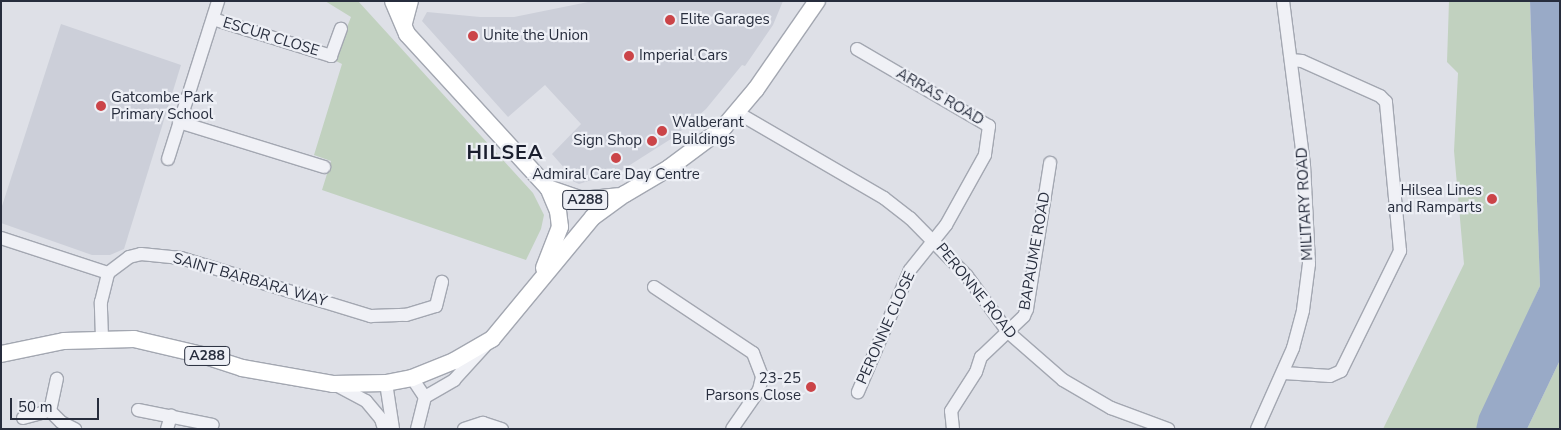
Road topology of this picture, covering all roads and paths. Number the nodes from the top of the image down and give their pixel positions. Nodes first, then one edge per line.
1 (218, 1) edge
2 (393, 1) edge
3 (410, 1) edge
4 (817, 1) edge
5 (1283, 1) edge
6 (213, 19) junction
7 (404, 24) junction
8 (341, 29) dead end
9 (857, 49) dead end
10 (1291, 60) junction
11 (738, 113) junction
12 (179, 122) junction
13 (168, 159) dead end
14 (1050, 163) dead end
15 (324, 167) dead end
16 (548, 188) junction
17 (624, 194) junction
18 (1, 238) edge
19 (935, 241) junction
20 (108, 273) junction
21 (442, 282) dead end
22 (654, 287) dead end
23 (536, 288) junction
24 (1008, 332) junction
25 (102, 338) junction
26 (484, 347) junction
27 (1, 354) edge
28 (1284, 373) junction
29 (412, 378) junction
30 (57, 379) dead end
31 (386, 383) junction
32 (333, 384) junction
33 (858, 392) dead end
34 (425, 397) junction
35 (138, 410) dead end
36 (50, 411) junction
37 (23, 418) dead end
38 (169, 422) edge
39 (213, 425) dead end
40 (1164, 428) edge
41 (75, 429) edge
42 (384, 429) edge
43 (393, 429) edge
44 (417, 429) edge
45 (464, 429) edge
46 (502, 429) edge
47 (732, 429) edge
48 (953, 429) edge
49 (1257, 429) edge

1 - 6 street
2 - 7 main road
3 - 7 main road
4 - 11 main road, A288
5 - 10 street, MILITARY ROAD
6 - 8 street, ESCUR CLOSE
6 - 12 street
7 - 16 main road, A288
9 - 19 street, ARRAS ROAD
10 - 28 street, MILITARY ROAD
10 - 28 street
11 - 17 main road, A288
11 - 19 street, PERONNE ROAD
12 - 13 street
12 - 15 street
14 - 24 street, BAPAUME ROAD
16 - 17 main road, A288
16 - 23 main road
17 - 23 main road
18 - 20 street
19 - 24 street, PERONNE ROAD
19 - 33 street, PERONNE CLOSE
20 - 21 street, SAINT BARBARA WAY
20 - 25 street
22 - 47 street
23 - 26 main road, A288
24 - 40 street, PERONNE ROAD
24 - 48 street, BAPAUME ROAD
25 - 27 main road, A288
25 - 32 main road, A288
26 - 29 main road, A288
26 - 34 street
28 - 49 street, MILITARY ROAD
29 - 31 main road, A288
29 - 34 street
30 - 36 street
31 - 32 main road, A288
31 - 43 street
32 - 42 street
34 - 44 street
35 - 38 street
36 - 37 street
36 - 41 street
38 - 39 street
45 - 46 street

